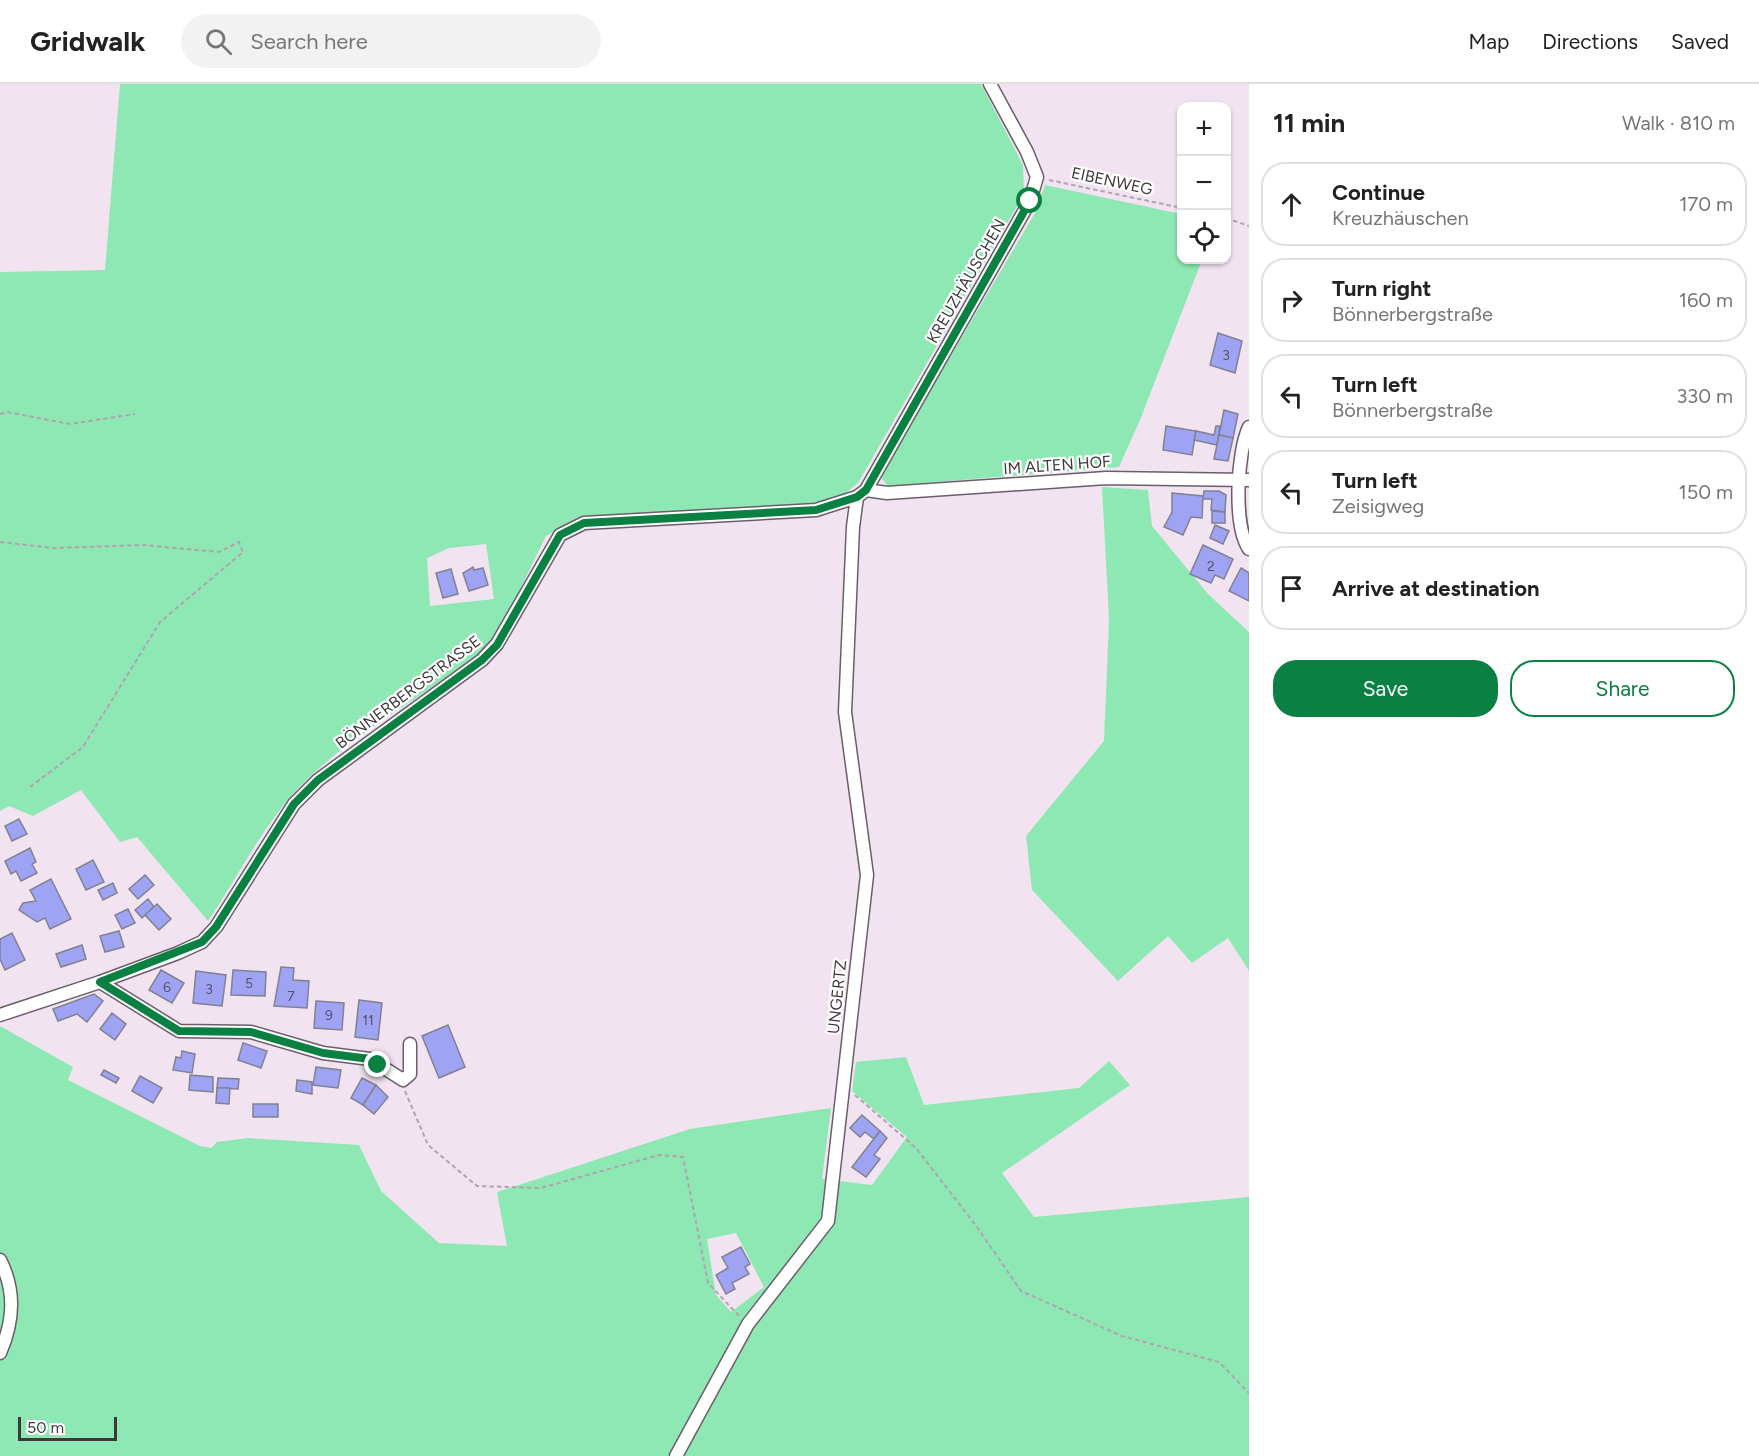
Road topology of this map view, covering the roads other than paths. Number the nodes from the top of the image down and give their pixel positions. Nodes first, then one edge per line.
1 (990, 84) edge
2 (1249, 427) edge
3 (1244, 480) edge
4 (862, 494) junction
5 (1249, 549) edge
6 (100, 982) junction
7 (0, 1015) edge
8 (410, 1044) dead end
9 (0, 1260) edge
10 (0, 1353) edge
11 (676, 1456) edge

1 - 4 street, KREUZHÄUSCHEN
2 - 3 street
3 - 4 street, IM ALTEN HOF
3 - 5 street
4 - 6 street, BÖNNERBERGSTRASSE
4 - 11 street, UNGERTZ
6 - 7 street, BÖNNERBERGSTRASSE
6 - 8 street
9 - 10 street

